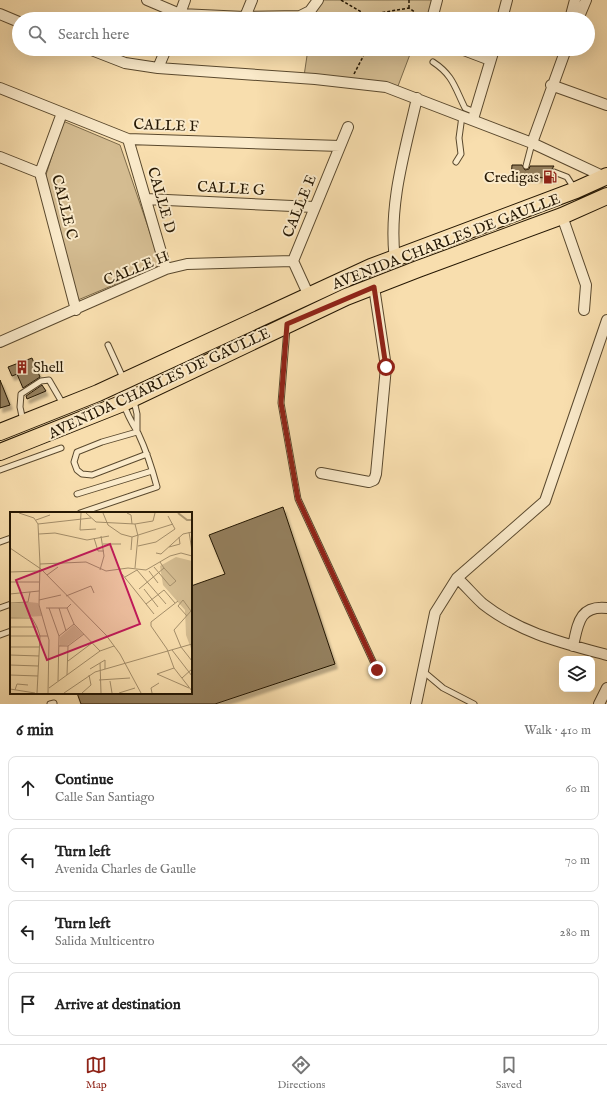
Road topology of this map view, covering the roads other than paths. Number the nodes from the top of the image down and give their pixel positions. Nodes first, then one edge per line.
1 (146, 0) edge
2 (185, 0) edge
3 (252, 0) edge
4 (318, 0) edge
5 (437, 0) edge
6 (507, 0) edge
7 (575, 0) edge
8 (586, 0) edge
9 (171, 12) edge
10 (180, 12) edge
11 (248, 12) edge
12 (308, 12) edge
13 (434, 12) edge
14 (504, 12) edge
15 (572, 12) edge
16 (581, 12) edge
17 (0, 14) edge
18 (12, 19) edge
19 (107, 56) edge
20 (163, 56) edge
21 (479, 56) edge
22 (491, 56) edge
23 (560, 56) edge
24 (563, 56) edge
25 (490, 60) junction
26 (433, 62) dead end
27 (158, 68) junction
28 (551, 86) junction
29 (0, 88) edge
30 (417, 98) junction
31 (607, 105) edge
32 (62, 113) junction
33 (462, 115) junction
34 (474, 116) junction
35 (348, 127) dead end
36 (128, 139) junction
37 (532, 143) junction
38 (340, 146) junction
39 (0, 157) edge
40 (456, 162) dead end
41 (526, 166) dead end
42 (554, 172) dead end
43 (40, 173) junction
44 (606, 178) edge
45 (576, 190) junction
46 (607, 196) edge
47 (146, 199) junction
48 (314, 207) junction
49 (562, 216) junction
50 (395, 260) junction
51 (293, 261) junction
52 (166, 269) junction
53 (374, 287) junction
54 (309, 296) junction
55 (76, 310) junction
56 (279, 310) junction
57 (584, 310) dead end
58 (304, 316) junction
59 (607, 320) edge
60 (287, 324) junction
61 (269, 333) junction
62 (0, 340) edge
63 (108, 345) dead end
64 (125, 381) junction
65 (128, 400) junction
66 (64, 407) junction
67 (23, 424) junction
68 (0, 432) edge
69 (137, 432) junction
70 (61, 448) dead end
71 (0, 452) edge
72 (147, 454) junction
73 (0, 470) edge
74 (152, 470) junction
75 (321, 473) dead end
76 (77, 494) dead end
77 (83, 512) edge
78 (10, 538) edge
79 (0, 542) edge
80 (457, 578) junction
81 (10, 604) edge
82 (0, 608) edge
83 (607, 608) edge
84 (10, 631) edge
85 (0, 635) edge
86 (574, 646) junction
87 (607, 655) edge
88 (377, 670) dead end
89 (424, 672) junction
90 (607, 688) edge
91 (416, 704) edge
92 (474, 704) edge
93 (599, 704) edge

1 - 9 street
2 - 10 street
3 - 11 street
4 - 12 street
5 - 13 street
6 - 14 street
7 - 15 street
8 - 16 street
17 - 18 street
19 - 27 street
20 - 27 street
21 - 25 street
22 - 25 street
23 - 28 street
24 - 28 street
25 - 34 street
26 - 34 lane
27 - 30 street
28 - 31 street
28 - 37 street
29 - 32 street, CALLE F
30 - 33 street
30 - 50 street
32 - 36 street, CALLE F
32 - 43 street, CALLE C
33 - 34 street
33 - 40 lane
34 - 37 street
35 - 38 street, CALLE E
36 - 38 street, CALLE F
36 - 47 street, CALLE D
37 - 41 lane
37 - 44 street
38 - 48 street, CALLE E
39 - 43 street
42 - 45 lane
43 - 55 street, CALLE C
44 - 45 main road, AVENIDA CHARLES DE GAULLE
45 - 50 main road, AVENIDA CHARLES DE GAULLE
46 - 49 main road, AVENIDA CHARLES DE GAULLE
47 - 48 street, CALLE G
47 - 52 street, CALLE D
48 - 51 street, CALLE E
49 - 53 main road, AVENIDA CHARLES DE GAULLE
49 - 57 street
50 - 54 main road, AVENIDA CHARLES DE GAULLE
51 - 52 street, CALLE H
51 - 54 street, CALLE E
52 - 55 street, CALLE H
53 - 58 main road, AVENIDA CHARLES DE GAULLE
53 - 75 street
54 - 56 main road, AVENIDA CHARLES DE GAULLE
54 - 58 main road
55 - 62 street, CALLE H
56 - 61 main road
56 - 64 main road, AVENIDA CHARLES DE GAULLE
58 - 60 main road, AVENIDA CHARLES DE GAULLE
59 - 80 street
60 - 61 main road, AVENIDA CHARLES DE GAULLE
60 - 88 lane
61 - 65 main road, AVENIDA CHARLES DE GAULLE
63 - 64 lane
64 - 66 main road, AVENIDA CHARLES DE GAULLE
65 - 69 lane
65 - 69 lane
65 - 71 main road, AVENIDA CHARLES DE GAULLE
66 - 67 main road, AVENIDA CHARLES DE GAULLE
66 - 67 lane
67 - 68 main road, AVENIDA CHARLES DE GAULLE
69 - 72 lane
69 - 72 lane
70 - 73 lane
72 - 74 lane
74 - 76 lane
74 - 77 lane
78 - 79 lane
80 - 86 street
80 - 89 street
81 - 82 lane
83 - 86 street
84 - 85 lane
86 - 87 street
89 - 91 street
89 - 92 lane
90 - 93 street

